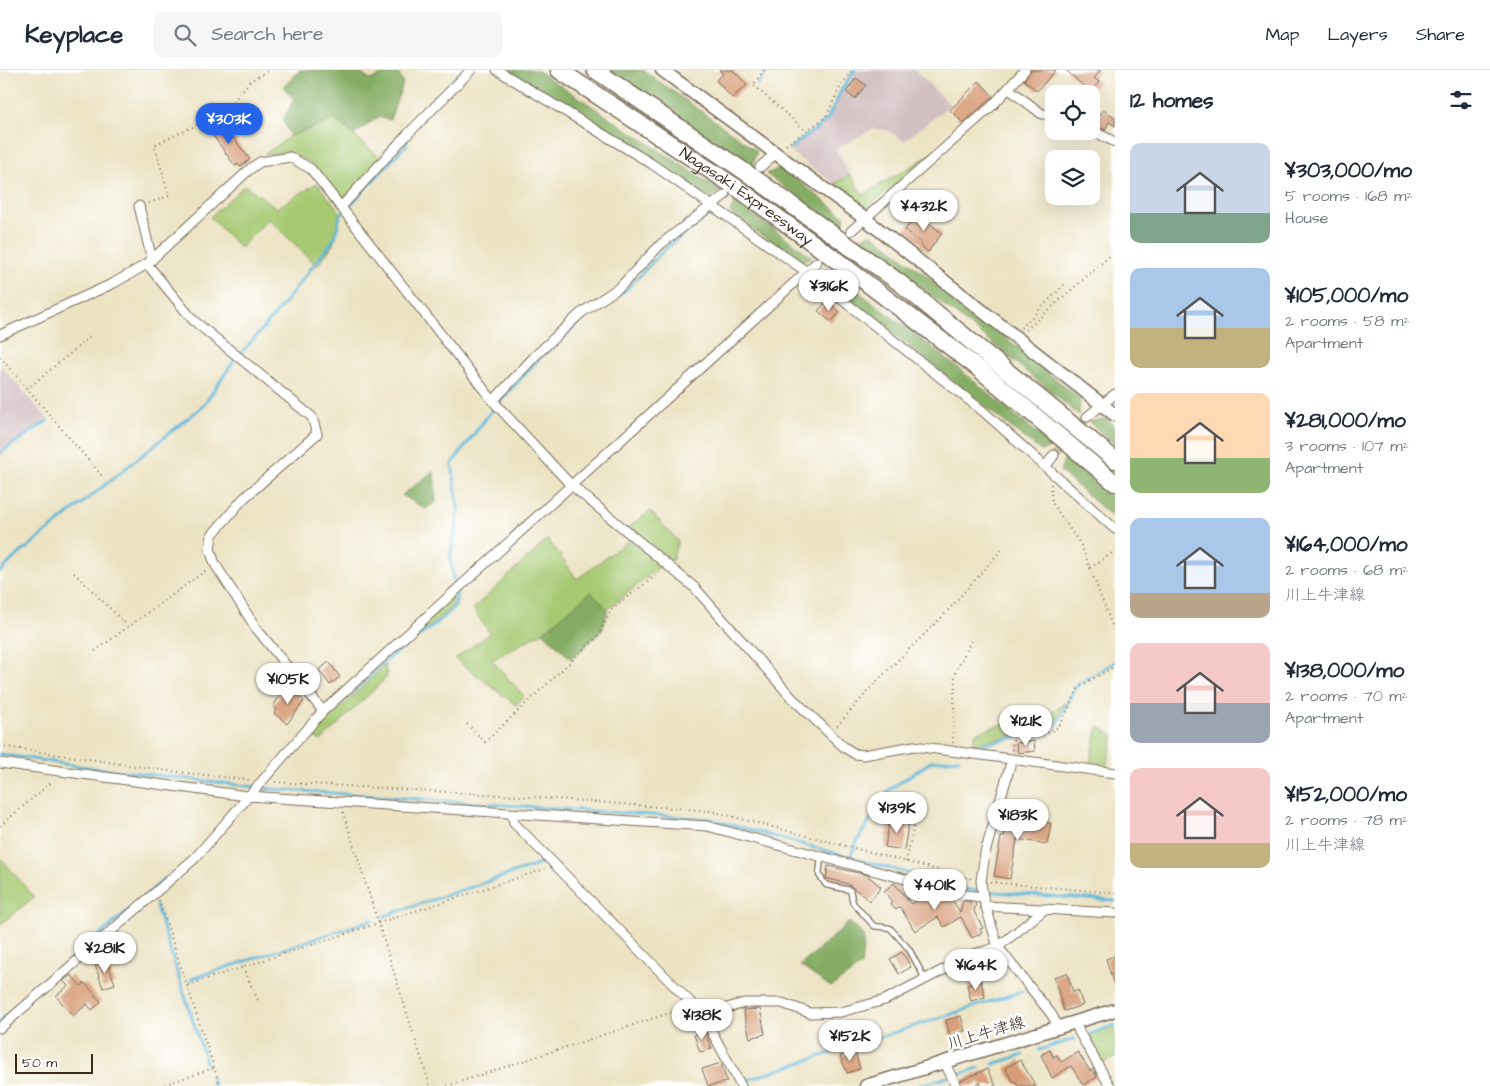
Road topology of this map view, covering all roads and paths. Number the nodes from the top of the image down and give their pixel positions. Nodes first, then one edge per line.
1 (270, 70) edge
2 (471, 70) edge
3 (497, 70) edge
4 (558, 70) edge
5 (595, 70) edge
6 (662, 70) edge
7 (764, 70) edge
8 (852, 70) edge
9 (1025, 70) edge
10 (1009, 89) junction
11 (1045, 114) edge
12 (806, 130) junction
13 (1100, 134) edge
14 (1115, 142) edge
15 (776, 153) junction
16 (760, 167) dead end
17 (725, 196) dead end
18 (140, 206) joint
19 (342, 206) junction
20 (712, 206) junction
21 (864, 218) junction
22 (851, 231) dead end
23 (1112, 254) dead end
24 (150, 262) junction
25 (817, 262) dead end
26 (807, 272) junction
27 (1067, 282) dead end
28 (0, 335) edge
29 (91, 336) dead end
30 (1015, 336) junction
31 (0, 357) edge
32 (27, 389) junction
33 (1115, 394) edge
34 (497, 404) junction
35 (1104, 405) junction
36 (1115, 415) edge
37 (1087, 417) tunnel mouth
38 (1054, 456) tunnel mouth
39 (1115, 460) edge
40 (1046, 466) junction
41 (1055, 475) junction
42 (102, 476) dead end
43 (1115, 483) edge
44 (570, 484) junction
45 (1115, 529) edge
46 (1003, 548) dead end
47 (1115, 551) edge
48 (215, 564) junction
49 (668, 566) junction
50 (1090, 568) junction
51 (74, 573) dead end
52 (129, 627) junction
53 (1115, 633) edge
54 (971, 642) dead end
55 (95, 651) dead end
56 (1115, 666) edge
57 (323, 711) junction
58 (467, 724) dead end
59 (830, 734) junction
60 (0, 746) edge
61 (952, 750) junction
62 (1012, 759) junction
63 (0, 763) edge
64 (64, 771) junction
65 (1115, 774) edge
66 (260, 780) junction
67 (247, 796) junction
68 (340, 802) junction
69 (512, 814) junction
70 (914, 825) dead end
71 (0, 826) edge
72 (856, 850) dead end
73 (821, 857) junction
74 (906, 862) dead end
75 (555, 865) junction
76 (155, 894) junction
77 (984, 902) junction
78 (1045, 909) junction
79 (1115, 913) edge
80 (379, 923) junction
81 (998, 947) junction
82 (243, 967) junction
83 (926, 980) junction
84 (188, 985) junction
85 (259, 1003) dead end
86 (694, 1005) junction
87 (1115, 1010) edge
88 (703, 1015) junction
89 (1076, 1023) junction
90 (0, 1028) edge
91 (1059, 1029) junction
92 (945, 1063) junction
93 (214, 1068) junction
94 (1115, 1083) edge
95 (160, 1086) edge
96 (220, 1086) edge
97 (430, 1086) edge
98 (447, 1086) edge
99 (740, 1086) edge
100 (866, 1086) edge
101 (956, 1086) edge
102 (1110, 1086) edge

1 - 18 path
2 - 19 street
3 - 20 street
4 - 43 highway, Nagasaki Expressway
5 - 39 highway, Nagasaki Expressway
6 - 15 street
7 - 12 path
8 - 12 path
9 - 10 street
10 - 11 street
10 - 21 street
12 - 15 path
13 - 14 street
15 - 16 street
15 - 21 street
17 - 20 street
18 - 24 street
19 - 24 street
19 - 34 street
20 - 26 street
20 - 34 street
21 - 22 street
21 - 30 street
23 - 30 path
24 - 28 street
24 - 48 street
25 - 26 street
26 - 40 street
26 - 44 street
27 - 30 path
29 - 32 path
30 - 35 street
31 - 32 path
32 - 42 path
33 - 35 street
34 - 44 street
35 - 36 street
35 - 37 street
38 - 40 street
40 - 41 street
41 - 45 street
41 - 50 path
44 - 49 street
44 - 57 street
46 - 59 path
47 - 50 path
48 - 52 path
48 - 57 street
49 - 58 path
49 - 59 street
50 - 53 path
51 - 52 path
52 - 55 path
54 - 61 path
56 - 62 path
57 - 66 street
59 - 61 street
60 - 66 path
61 - 62 street
62 - 65 street
62 - 77 street
63 - 64 street
64 - 67 street
64 - 71 path
66 - 67 street
66 - 72 path
67 - 68 street
67 - 76 street
68 - 69 street
68 - 80 path
69 - 73 street
69 - 75 street
70 - 74 path
73 - 77 street
73 - 83 lane
75 - 80 path
75 - 86 street
76 - 84 path
76 - 90 street
77 - 78 street
77 - 81 street
78 - 79 street
78 - 81 street
80 - 82 path
80 - 97 path
81 - 83 street
81 - 91 street
82 - 84 path
82 - 85 path
83 - 88 street
84 - 93 path
86 - 88 street
86 - 98 path
87 - 89 street, 川上牛津線
88 - 99 street
89 - 91 street, 川上牛津線
89 - 102 street
91 - 92 street, 川上牛津線
92 - 100 street, 川上牛津線
92 - 101 street
93 - 95 path
93 - 96 path
94 - 102 lane

